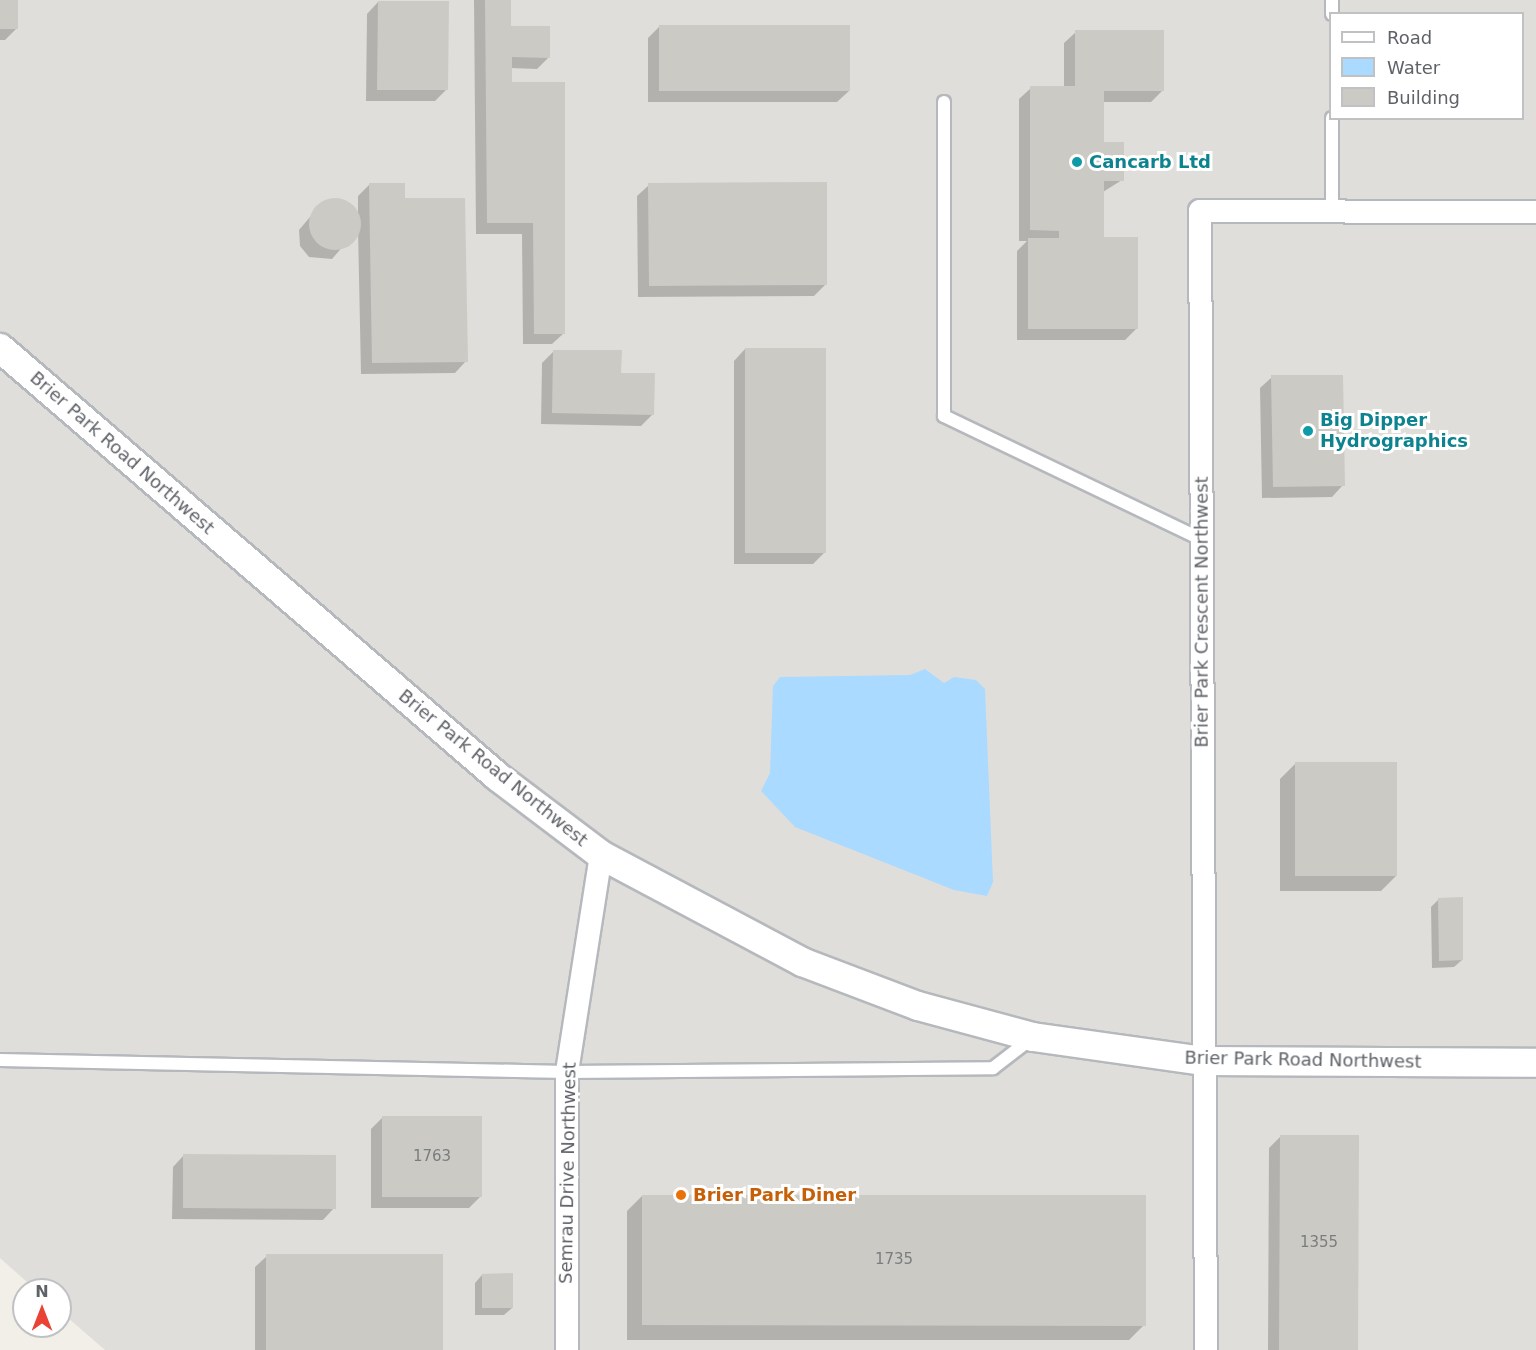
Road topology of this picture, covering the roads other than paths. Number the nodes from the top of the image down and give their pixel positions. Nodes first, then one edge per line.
1 (944, 102) dead end
2 (1332, 120) edge
3 (1332, 212) junction
4 (1536, 213) edge
5 (0, 348) edge
6 (1201, 539) junction
7 (601, 855) junction
8 (1033, 1037) junction
9 (0, 1060) edge
10 (1204, 1061) junction
11 (1536, 1063) edge
12 (567, 1072) junction
13 (567, 1350) edge
14 (1206, 1350) edge

1 - 6 lane
2 - 3 lane
3 - 4 street, Brier Park Crescent Northwest
3 - 6 street, Brier Park Crescent Northwest
5 - 7 street, Brier Park Road Northwest
6 - 10 street, Brier Park Crescent Northwest
7 - 8 street, Brier Park Road Northwest
7 - 12 street, Semrau Drive Northwest
8 - 10 street, Brier Park Road Northwest
8 - 12 lane
9 - 12 lane
10 - 11 street, Brier Park Road Northwest
10 - 14 street, Brier Park Crescent Northwest
12 - 13 street, Semrau Drive Northwest

